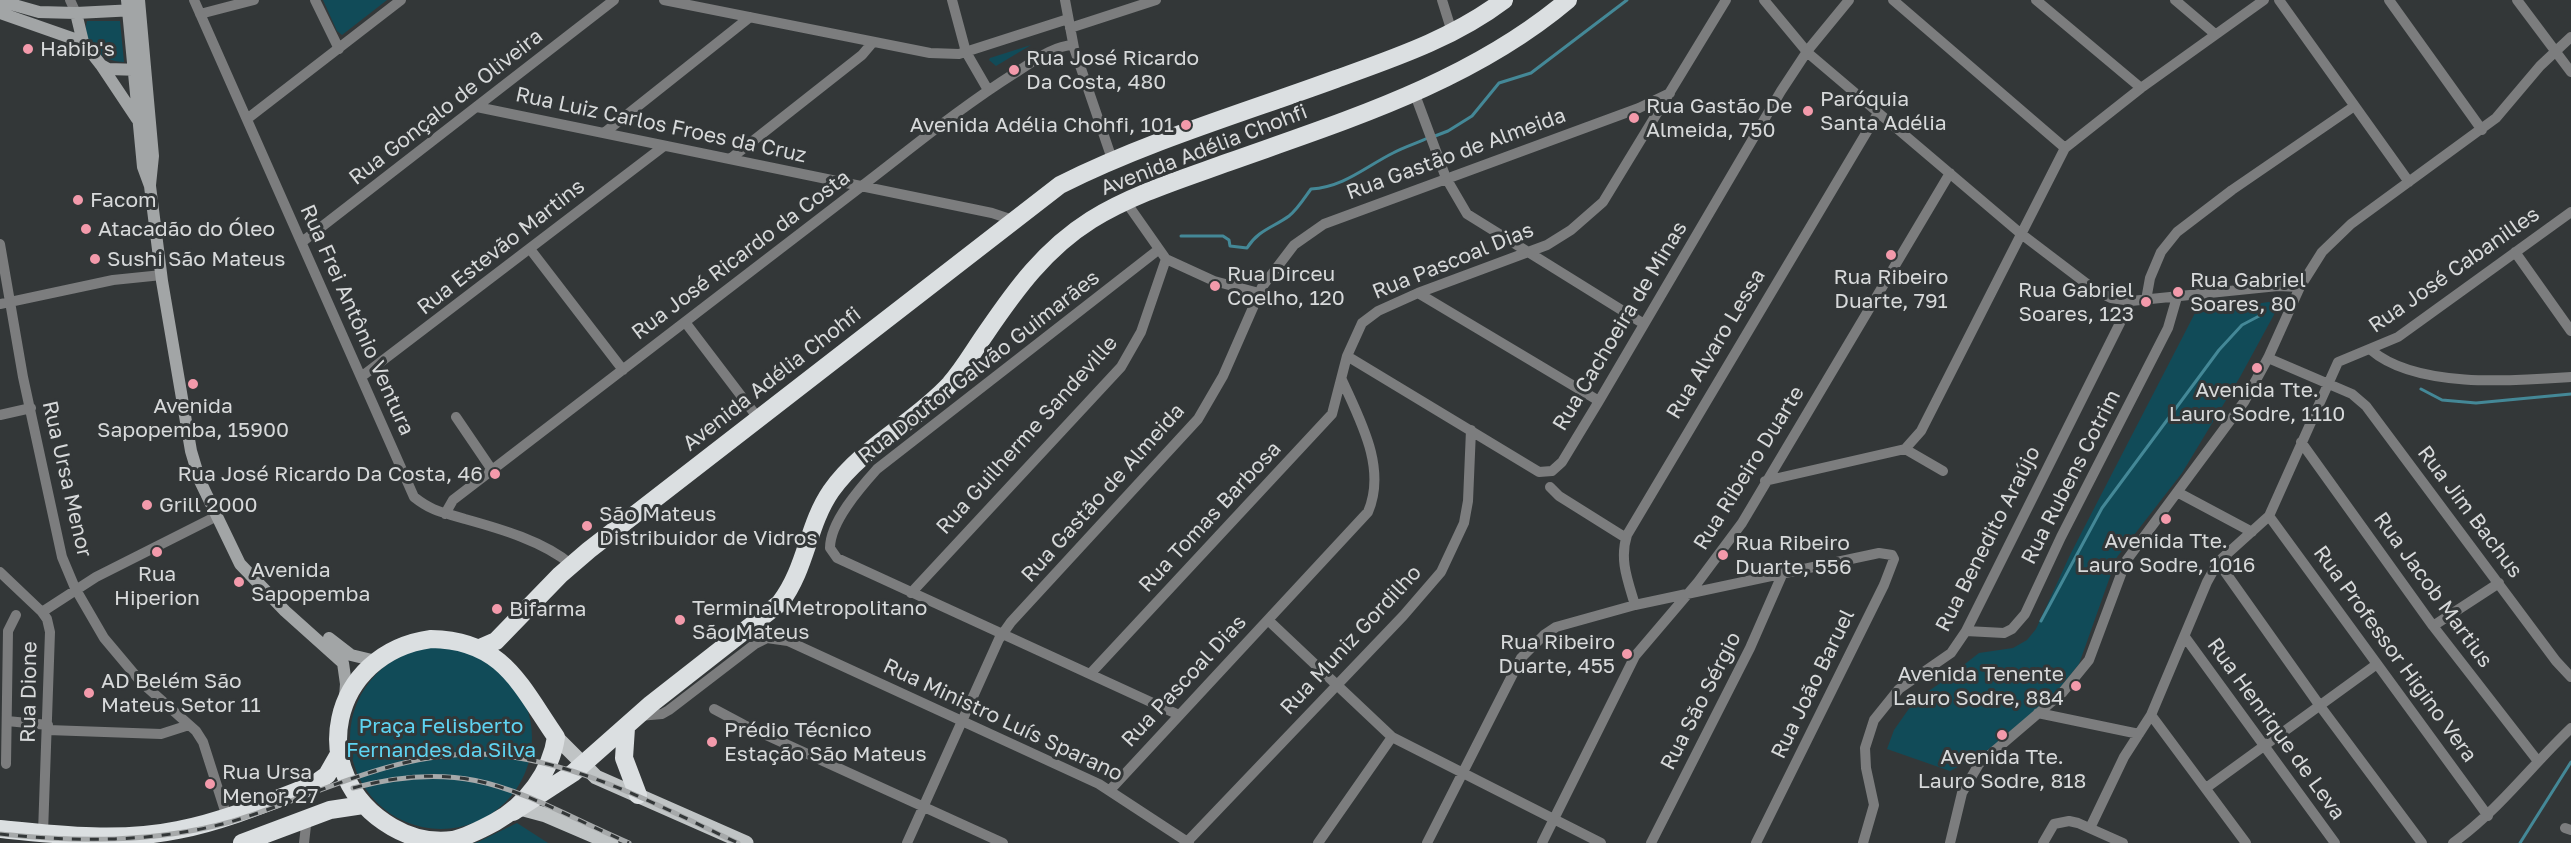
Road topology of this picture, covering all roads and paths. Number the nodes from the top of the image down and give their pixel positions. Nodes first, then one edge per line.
1 (70, 0) edge
2 (194, 0) edge
3 (254, 0) edge
4 (315, 0) edge
5 (401, 0) edge
6 (614, 0) edge
7 (664, 0) edge
8 (952, 0) edge
9 (1065, 0) edge
10 (1155, 0) edge
11 (1442, 0) edge
12 (1504, 0) edge
13 (1568, 0) edge
14 (1726, 0) edge
15 (1764, 0) edge
16 (1849, 0) edge
17 (1893, 0) edge
18 (2036, 0) edge
19 (2175, 0) edge
20 (2264, 0) edge
21 (2279, 0) edge
22 (2389, 0) edge
23 (2517, 0) edge
24 (0, 1) edge
25 (133, 5) edge
26 (0, 14) edge
27 (76, 14) junction
28 (200, 14) junction
29 (750, 17) junction
30 (1069, 23) junction
31 (1452, 32) junction
32 (2215, 34) junction
33 (2571, 37) edge
34 (83, 42) junction
35 (873, 42) junction
36 (1073, 45) junction
37 (339, 49) junction
38 (1807, 51) junction
39 (966, 52) junction
40 (2554, 52) junction
41 (101, 65) junction
42 (139, 70) junction
43 (2571, 72) edge
44 (2141, 88) junction
45 (988, 90) junction
46 (1414, 92) junction
47 (1670, 93) junction
48 (477, 106) junction
49 (2353, 107) junction
50 (1878, 113) junction
51 (247, 119) junction
52 (138, 120) junction
53 (2482, 130) junction
54 (604, 133) junction
55 (664, 146) junction
56 (2065, 148) junction
57 (730, 159) junction
58 (1112, 159) junction
59 (1950, 173) junction
60 (1446, 178) junction
61 (2409, 182) junction
62 (150, 186) junction
63 (862, 186) junction
64 (1126, 202) junction
65 (2571, 212) edge
66 (1013, 220) junction
67 (2020, 233) junction
68 (302, 242) junction
69 (0, 244) edge
70 (530, 249) junction
71 (1158, 250) junction
72 (1527, 252) junction
73 (2515, 252) junction
74 (1166, 259) junction
75 (162, 275) junction
76 (2300, 287) junction
77 (1259, 293) junction
78 (1418, 293) junction
79 (2177, 297) junction
80 (2146, 300) junction
81 (2131, 301) junction
82 (6, 303) edge
83 (685, 322) junction
84 (1644, 324) junction
85 (2571, 331) edge
86 (2371, 350) junction
87 (1347, 356) junction
88 (2268, 358) junction
89 (623, 370) junction
90 (361, 377) junction
91 (2571, 377) edge
92 (1342, 380) junction
93 (2327, 382) junction
94 (1599, 401) junction
95 (31, 408) junction
96 (0, 415) edge
97 (456, 417) dead end
98 (758, 418) junction
99 (1471, 430) junction
100 (2301, 442) junction
101 (1905, 449) junction
102 (492, 470) junction
103 (1943, 471) dead end
104 (1765, 481) junction
105 (1550, 487) dead end
106 (2177, 492) junction
107 (445, 514) junction
108 (2269, 516) junction
109 (215, 517) junction
110 (2252, 532) junction
111 (1626, 538) junction
112 (236, 555) junction
113 (2218, 562) junction
114 (572, 565) junction
115 (0, 572) edge
116 (1782, 575) junction
117 (2499, 583) junction
118 (75, 588) junction
119 (911, 593) junction
120 (1686, 594) junction
121 (1635, 605) junction
122 (42, 612) junction
123 (16, 615) dead end
124 (1268, 620) junction
125 (2433, 626) junction
126 (1966, 631) junction
127 (1002, 635) junction
128 (2185, 637) junction
129 (480, 648) junction
130 (376, 661) junction
131 (2377, 664) junction
132 (1091, 674) junction
133 (2571, 677) edge
134 (1336, 685) junction
135 (345, 702) junction
136 (2319, 706) junction
137 (714, 709) dead end
138 (2038, 713) junction
139 (1179, 715) junction
140 (2151, 715) junction
141 (7, 721) junction
142 (963, 721) junction
143 (632, 722) junction
144 (189, 725) junction
145 (48, 728) junction
146 (2571, 728) edge
147 (2139, 734) junction
148 (556, 737) junction
149 (1392, 737) junction
150 (2264, 746) junction
151 (339, 754) junction
152 (2537, 760) junction
153 (6, 764) dead end
154 (582, 765) junction
155 (1462, 773) junction
156 (2206, 788) junction
157 (1110, 790) junction
158 (638, 795) junction
159 (363, 805) junction
160 (924, 806) junction
161 (517, 810) junction
162 (2488, 816) junction
163 (226, 817) junction
164 (307, 818) junction
165 (1554, 819) junction
166 (2090, 828) junction
167 (0, 829) edge
168 (43, 833) junction
169 (409, 839) edge
170 (452, 841) edge
171 (1188, 842) edge
172 (242, 843) edge
173 (304, 843) edge
174 (611, 843) edge
175 (746, 843) edge
176 (907, 843) edge
177 (1003, 843) edge
178 (1318, 843) edge
179 (1427, 843) edge
180 (1542, 843) edge
181 (1601, 843) edge
182 (1651, 843) edge
183 (1756, 843) edge
184 (1863, 843) edge
185 (1950, 843) edge
186 (2043, 843) edge
187 (2122, 843) edge
188 (2246, 843) edge
189 (2336, 843) edge
190 (2422, 843) edge
191 (2453, 843) edge

1 - 27 street
2 - 28 street, Rua Frei Antônio Ventura
3 - 28 street
4 - 37 street
5 - 37 street
6 - 48 street, Rua Gonçalo de Oliveira
7 - 29 street
8 - 39 street
9 - 30 street
10 - 30 street
11 - 31 street
12 - 31 highway, Avenida Adélia Chohfi
13 - 46 highway, Avenida Adélia Chohfi
14 - 47 street, Rua Pascoal Dias
15 - 38 street
16 - 38 street, Rua Cachoeira de Minas
17 - 56 street
18 - 44 street
19 - 32 street
20 - 32 street
21 - 49 street
22 - 53 street
23 - 40 street
24 - 27 main road
25 - 27 main road
25 - 42 main road
26 - 34 main road
27 - 34 main road
28 - 51 street, Rua Frei Antônio Ventura
29 - 35 street
29 - 54 street
30 - 36 street
30 - 39 street
31 - 58 highway, Avenida Adélia Chohfi
32 - 44 street
33 - 40 street
34 - 41 main road
35 - 39 street
35 - 57 street
36 - 45 street, Rua José Ricardo da Costa
36 - 58 street
37 - 51 street
38 - 50 street
38 - 84 street, Rua Cachoeira de Minas
39 - 45 street
40 - 43 street
40 - 53 street
41 - 42 main road
41 - 52 main road
42 - 52 main road
42 - 62 main road
44 - 56 street
45 - 63 street, Rua José Ricardo da Costa
46 - 60 street
46 - 64 highway, Avenida Adélia Chohfi
47 - 60 street, Rua Gastão de Almeida
47 - 72 street, Rua Pascoal Dias
48 - 54 street, Rua Luiz Carlos Froes da Cruz
48 - 68 street, Rua Gonçalo de Oliveira
49 - 61 street
49 - 80 street
50 - 59 street
50 - 111 street, Rua Alvaro Lessa
51 - 68 street, Rua Frei Antônio Ventura
52 - 62 main road
53 - 61 street
54 - 55 street, Rua Luiz Carlos Froes da Cruz
55 - 57 street, Rua Luiz Carlos Froes da Cruz
55 - 70 street, Rua Estevão Martins
56 - 67 street
57 - 63 street, Rua Luiz Carlos Froes da Cruz
58 - 66 highway, Avenida Adélia Chohfi
59 - 67 street
59 - 104 street, Rua Ribeiro Duarte
60 - 72 street
60 - 77 street, Rua Gastão de Almeida
61 - 76 street
62 - 75 main road
63 - 66 street, Rua Luiz Carlos Froes da Cruz
63 - 83 street, Rua José Ricardo da Costa
64 - 71 street
64 - 143 highway, Avenida Adélia Chohfi
65 - 73 street, Rua José Cabanilles
66 - 98 highway, Avenida Adélia Chohfi
67 - 81 street
67 - 101 street
68 - 90 street, Rua Frei Antônio Ventura
69 - 82 street, Rua Ursa Menor
70 - 89 street
70 - 90 street, Rua Estevão Martins
71 - 74 street
71 - 119 street, Rua Doutor Galvão Guimarães
72 - 78 street, Rua Pascoal Dias
72 - 84 street
73 - 85 street
73 - 86 street, Rua José Cabanilles
74 - 77 street
74 - 119 street, Rua Guilherme Sandeville
75 - 82 street
75 - 109 main road
76 - 79 street
76 - 88 street
77 - 127 street, Rua Gastão de Almeida
78 - 87 street, Rua Pascoal Dias
78 - 94 street
79 - 80 street
79 - 126 street, Rua Rubens Cotrim
80 - 81 street
81 - 126 street, Rua Benedito Araújo
82 - 95 street, Rua Ursa Menor
83 - 89 street, Rua José Ricardo da Costa
83 - 98 street
84 - 94 street, Rua Cachoeira de Minas
86 - 91 street
86 - 93 street, Rua José Cabanilles
87 - 92 street, Rua Pascoal Dias
87 - 99 street, Rua Cachoeira de Minas
88 - 93 street
88 - 106 street
89 - 102 street, Rua José Ricardo da Costa
90 - 107 street, Rua Frei Antônio Ventura
92 - 124 street, Rua Pascoal Dias
92 - 132 street, Rua Tomas Barbosa
93 - 100 street, Rua José Cabanilles
93 - 117 street, Rua Jim Bachus
94 - 99 street, Rua Cachoeira de Minas
95 - 96 street
95 - 118 street, Rua Ursa Menor
97 - 102 street
98 - 114 highway, Avenida Adélia Chohfi
99 - 134 street, Rua Muniz Gordilho
100 - 108 street, Rua José Cabanilles
100 - 125 street, Rua Jacob Martius
101 - 103 street
101 - 104 street
102 - 107 street, Rua José Ricardo da Costa
104 - 120 street, Rua Ribeiro Duarte
105 - 111 street
106 - 110 street
106 - 138 street
107 - 114 street, Rua Frei Antônio Ventura
108 - 110 street
108 - 131 street, Rua Professor Higino Vera
109 - 112 main road
109 - 118 street
110 - 113 street
111 - 121 street, Rua Alvaro Lessa
112 - 130 main road
112 - 135 main road
113 - 128 street
113 - 136 street
114 - 129 highway, Avenida Adélia Chohfi
115 - 122 street, Rua Dione
116 - 120 street
116 - 182 street, Rua São Sérgio
116 - 183 street, Rua João Baruel
117 - 125 street
117 - 133 street, Rua Jim Bachus
118 - 122 street
118 - 144 street, Rua Ursa Menor
119 - 127 street
120 - 121 street
120 - 165 street, Rua Ribeiro Duarte
121 - 155 street
122 - 145 street, Rua Dione
123 - 141 street
124 - 134 street
124 - 139 street, Rua Pascoal Dias
125 - 152 street, Rua Jacob Martius
126 - 184 street, Rua Benedito Araújo
127 - 132 street
127 - 142 street, Rua Gastão de Almeida
128 - 140 street
128 - 150 street, Rua Henrique de Leva
129 - 130 highway
129 - 148 highway
130 - 135 highway
131 - 136 street
131 - 162 street, Rua Professor Higino Vera
132 - 139 street
134 - 149 street
134 - 171 street, Rua Muniz Gordilho
135 - 151 highway
136 - 150 street
136 - 190 street
137 - 160 street
138 - 147 street
138 - 185 street
139 - 157 street, Rua Pascoal Dias
140 - 147 street
140 - 156 street
141 - 145 street
141 - 153 street
142 - 143 street, Rua Ministro Luís Sparano
142 - 157 street, Rua Ministro Luís Sparano
142 - 160 street, Rua Gastão de Almeida
143 - 154 highway, Avenida Adélia Chohfi
143 - 158 highway
144 - 145 street
144 - 163 street, Rua Ursa Menor
145 - 168 street, Rua Dione
146 - 152 street
147 - 166 street
148 - 154 main road
148 - 161 highway
149 - 155 street
149 - 178 street
150 - 156 street
150 - 189 street, Rua Henrique de Leva
151 - 159 highway
151 - 163 highway
152 - 162 street
154 - 158 main road
154 - 161 highway, Avenida Adélia Chohfi
155 - 165 street
155 - 179 street
156 - 188 street
157 - 171 street, Rua Ministro Luís Sparano
158 - 175 main road
159 - 164 highway
159 - 169 highway
160 - 176 street, Rua Gastão de Almeida
160 - 177 street
161 - 170 highway
161 - 174 main road
162 - 191 street
163 - 168 highway
164 - 172 highway
164 - 173 street
165 - 180 street, Rua Ribeiro Duarte
165 - 181 street
166 - 186 street
166 - 187 street
167 - 168 highway
169 - 170 highway

